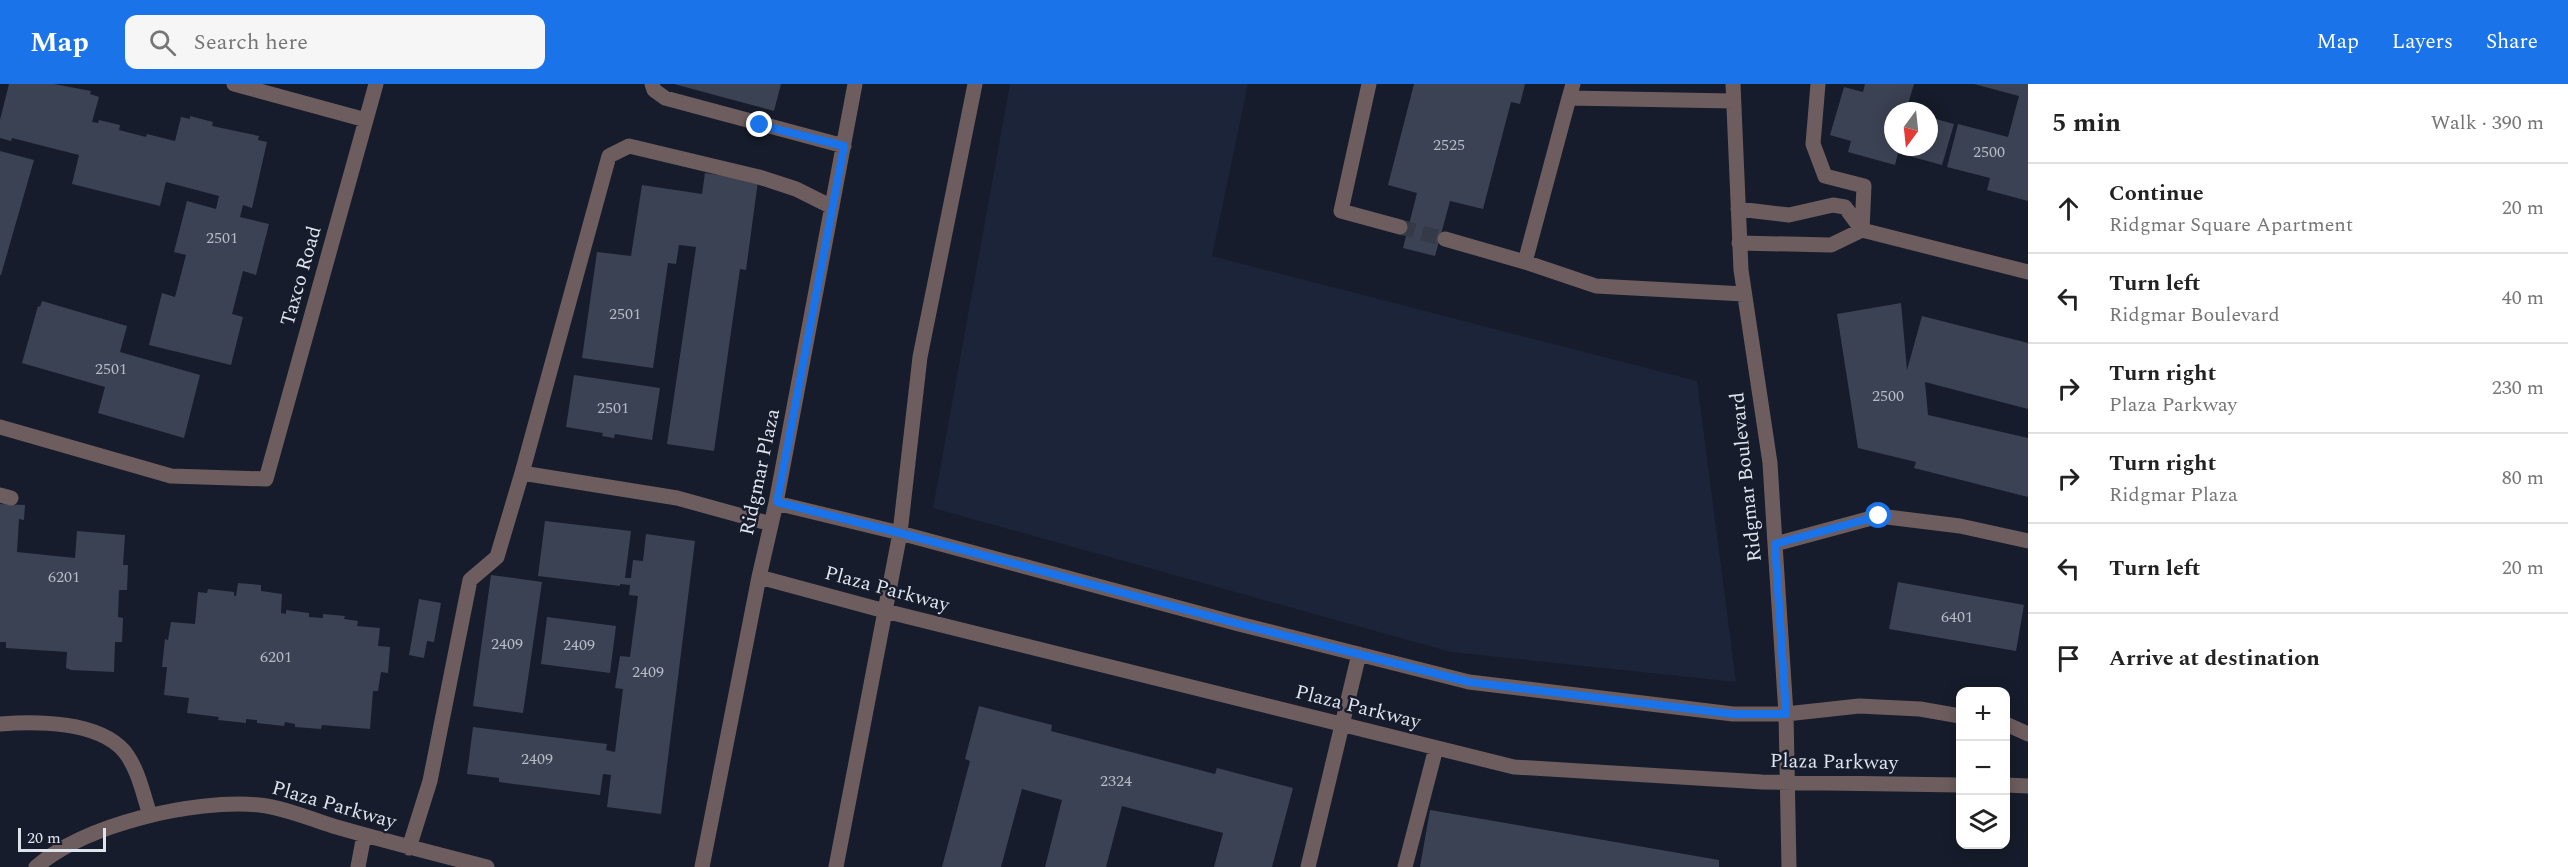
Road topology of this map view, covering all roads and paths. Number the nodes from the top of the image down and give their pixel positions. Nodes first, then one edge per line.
1 (234, 84) edge
2 (376, 84) edge
3 (652, 84) edge
4 (855, 84) edge
5 (975, 84) edge
6 (1369, 84) edge
7 (1733, 84) edge
8 (1818, 84) edge
9 (1571, 91) edge
10 (1733, 101) junction
11 (366, 120) junction
12 (844, 146) junction
13 (832, 207) junction
14 (1738, 209) junction
15 (1400, 227) tunnel mouth
16 (1862, 230) junction
17 (1444, 239) tunnel mouth
18 (1739, 243) junction
19 (1525, 262) junction
20 (2028, 272) edge
21 (1744, 294) junction
22 (0, 427) edge
23 (522, 473) junction
24 (777, 502) junction
25 (771, 525) junction
26 (900, 533) junction
27 (2028, 541) edge
28 (1775, 544) junction
29 (759, 577) junction
30 (885, 611) junction
31 (1359, 654) junction
32 (1786, 714) junction
33 (1956, 715) edge
34 (0, 724) edge
35 (1341, 724) junction
36 (2010, 726) edge
37 (2028, 734) edge
38 (1436, 748) junction
39 (1788, 783) junction
40 (1956, 784) edge
41 (2010, 785) edge
42 (2028, 786) edge
43 (150, 815) junction
44 (364, 835) junction
45 (409, 848) junction
46 (36, 867) edge
47 (358, 867) edge
48 (487, 867) edge
49 (702, 867) edge
50 (836, 867) edge
51 (1308, 867) edge
52 (1405, 867) edge
53 (1789, 867) edge

1 - 11 street
2 - 11 street, Taxco Road
3 - 12 street
4 - 12 street, Ridgmar Plaza
5 - 26 street
6 - 15 street
7 - 10 street, Ridgmar Boulevard
8 - 16 street
9 - 10 street
9 - 19 street
10 - 14 street, Ridgmar Boulevard
11 - 22 street, Taxco Road
12 - 13 street, Ridgmar Plaza
13 - 23 street
13 - 24 street, Ridgmar Plaza
14 - 16 street
14 - 18 street, Ridgmar Boulevard
16 - 18 street
16 - 20 street
17 - 19 street
18 - 21 street, Ridgmar Boulevard
19 - 21 street
21 - 28 street, Ridgmar Boulevard
23 - 25 street
23 - 45 street
24 - 25 street, Ridgmar Plaza
24 - 26 street
25 - 29 street, Ridgmar Plaza
26 - 30 street
26 - 31 street
27 - 28 street
28 - 32 street, Ridgmar Boulevard
29 - 30 street, Plaza Parkway
29 - 49 street, Ridgmar Plaza
30 - 35 street, Plaza Parkway
30 - 50 street
31 - 32 street
31 - 35 street
32 - 33 street
32 - 39 street, Ridgmar Boulevard
34 - 43 street
35 - 38 street, Plaza Parkway
35 - 51 street
36 - 37 street
38 - 39 street, Plaza Parkway
38 - 52 street
39 - 40 street, Plaza Parkway
39 - 53 street, Ridgmar Boulevard
41 - 42 street
43 - 44 street, Plaza Parkway
43 - 46 street, Plaza Parkway
44 - 45 street, Plaza Parkway
44 - 47 street
45 - 48 street, Plaza Parkway

